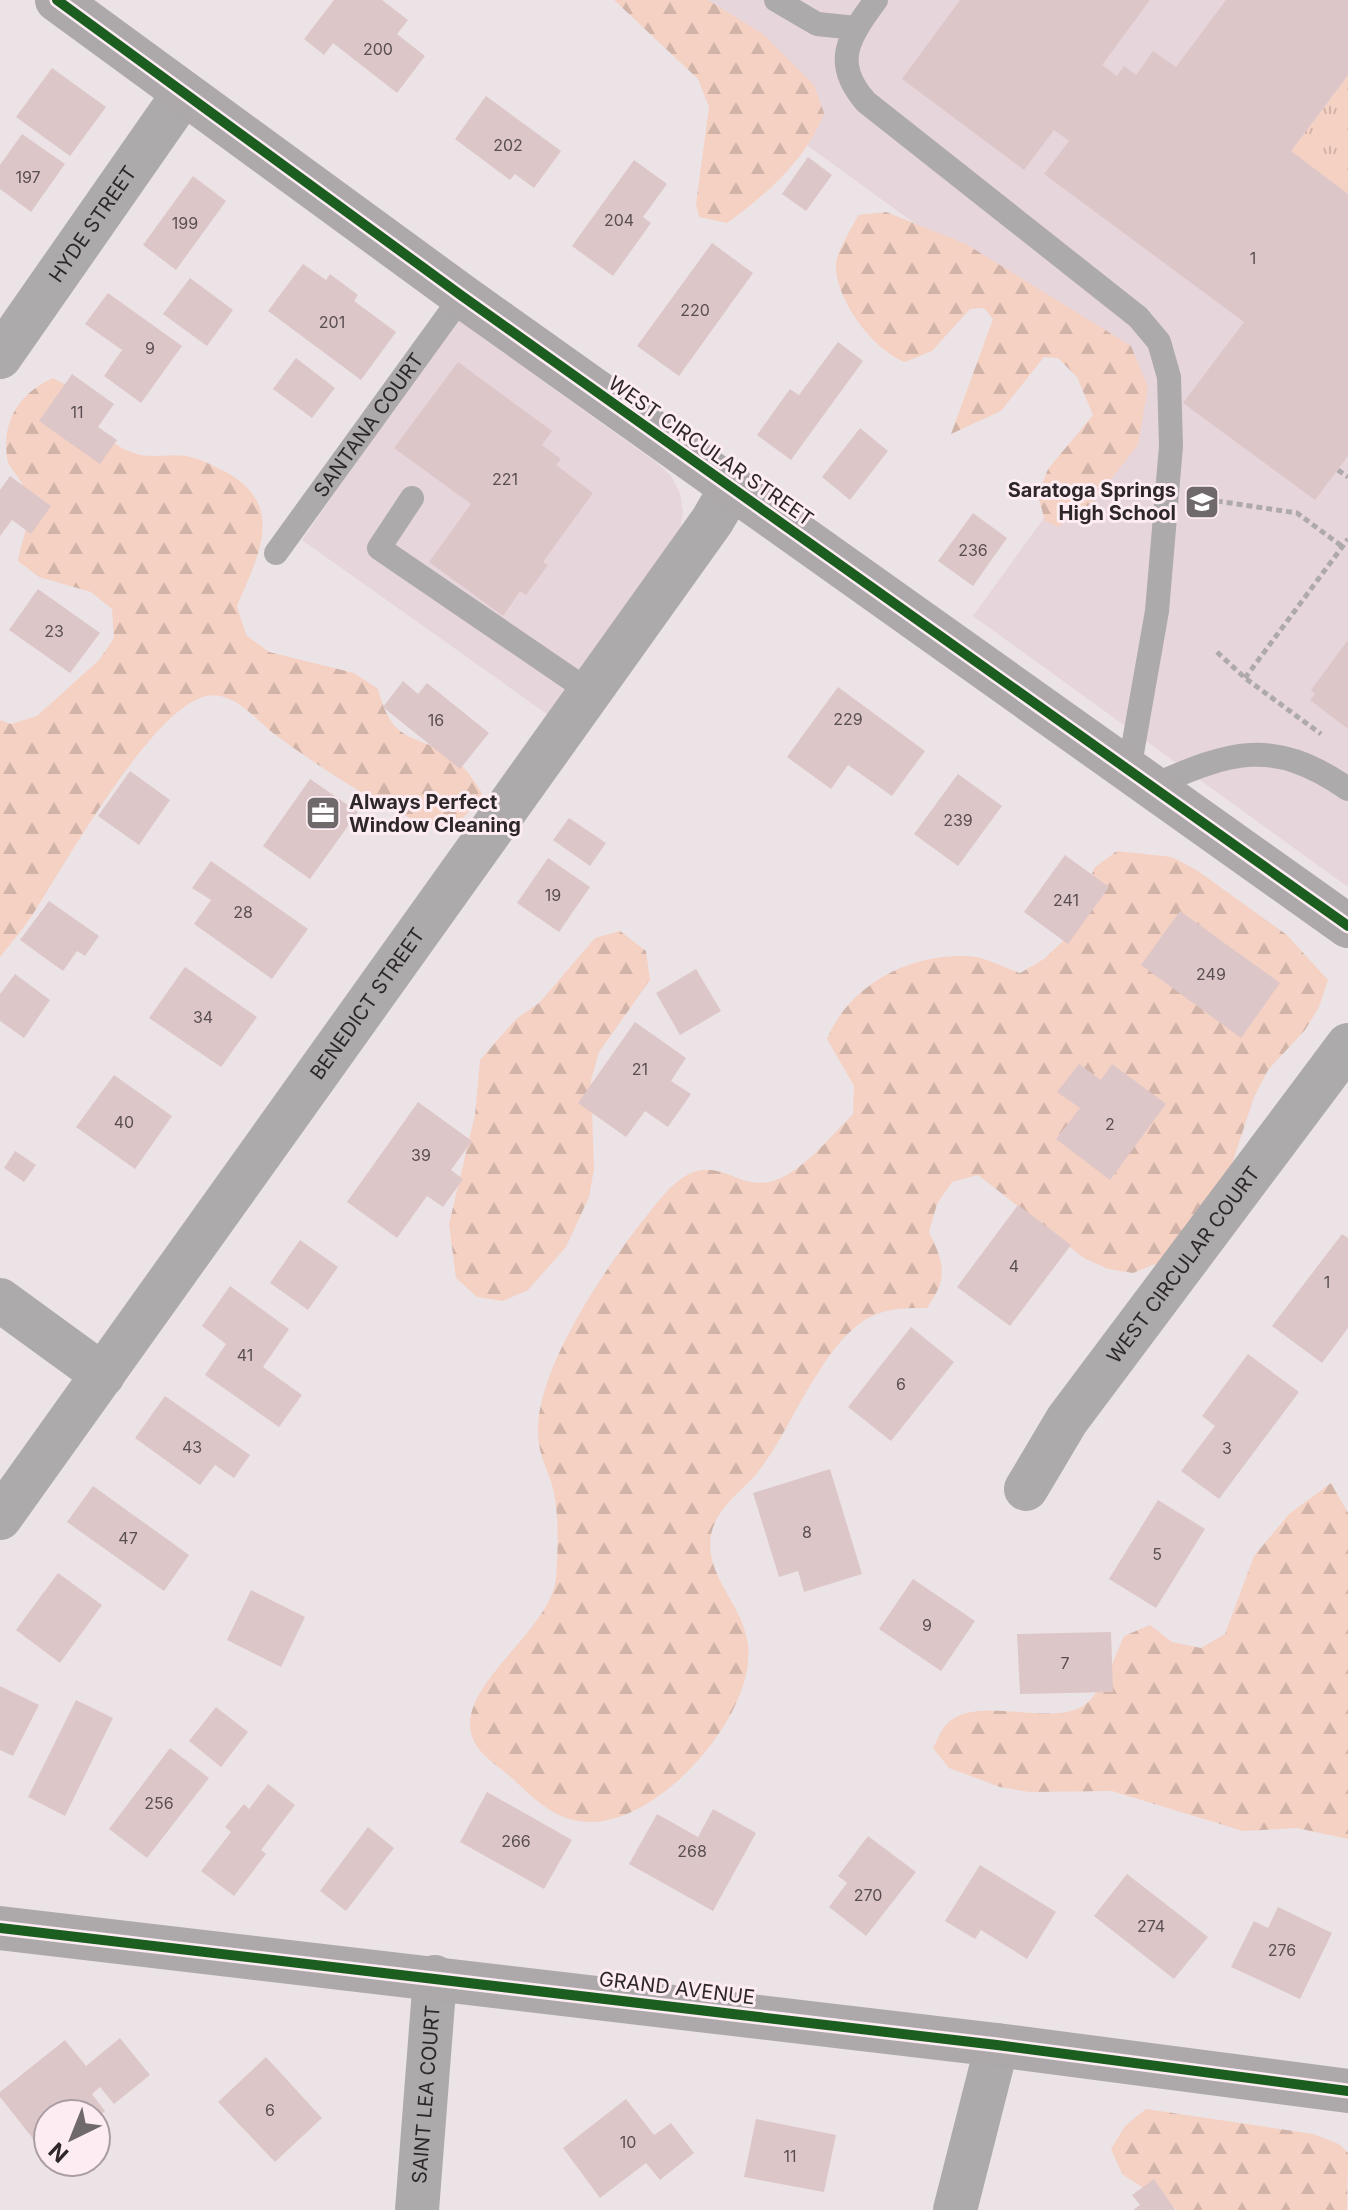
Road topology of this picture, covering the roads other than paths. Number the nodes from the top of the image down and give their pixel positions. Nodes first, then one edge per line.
1 (57, 0) edge
2 (776, 0) edge
3 (876, 0) edge
4 (856, 28) junction
5 (184, 93) junction
6 (462, 296) junction
7 (0, 357) edge
8 (732, 487) junction
9 (412, 498) dead end
10 (276, 553) dead end
11 (590, 692) junction
12 (1140, 778) junction
13 (1348, 789) edge
14 (1348, 926) edge
15 (1348, 1045) edge
16 (0, 1300) edge
17 (103, 1375) junction
18 (1026, 1489) dead end
19 (0, 1518) edge
20 (0, 1928) edge
21 (435, 1977) junction
22 (997, 2045) junction
23 (1348, 2091) edge
24 (417, 2210) edge
25 (955, 2210) edge

1 - 5 street, WEST CIRCULAR STREET
2 - 4 lane
3 - 4 lane
4 - 12 lane
5 - 6 street, WEST CIRCULAR STREET
5 - 7 street, HYDE STREET
6 - 8 street, WEST CIRCULAR STREET
6 - 10 lane, SANTANA COURT
8 - 11 street, BENEDICT STREET
8 - 12 street, WEST CIRCULAR STREET
9 - 11 lane
11 - 17 street, BENEDICT STREET
12 - 13 lane
12 - 14 street, WEST CIRCULAR STREET
15 - 18 street, WEST CIRCULAR COURT
16 - 17 street
17 - 19 street, BENEDICT STREET
20 - 21 street, GRAND AVENUE
21 - 22 street, GRAND AVENUE
21 - 24 street, SAINT LEA COURT
22 - 23 street, GRAND AVENUE
22 - 25 street

